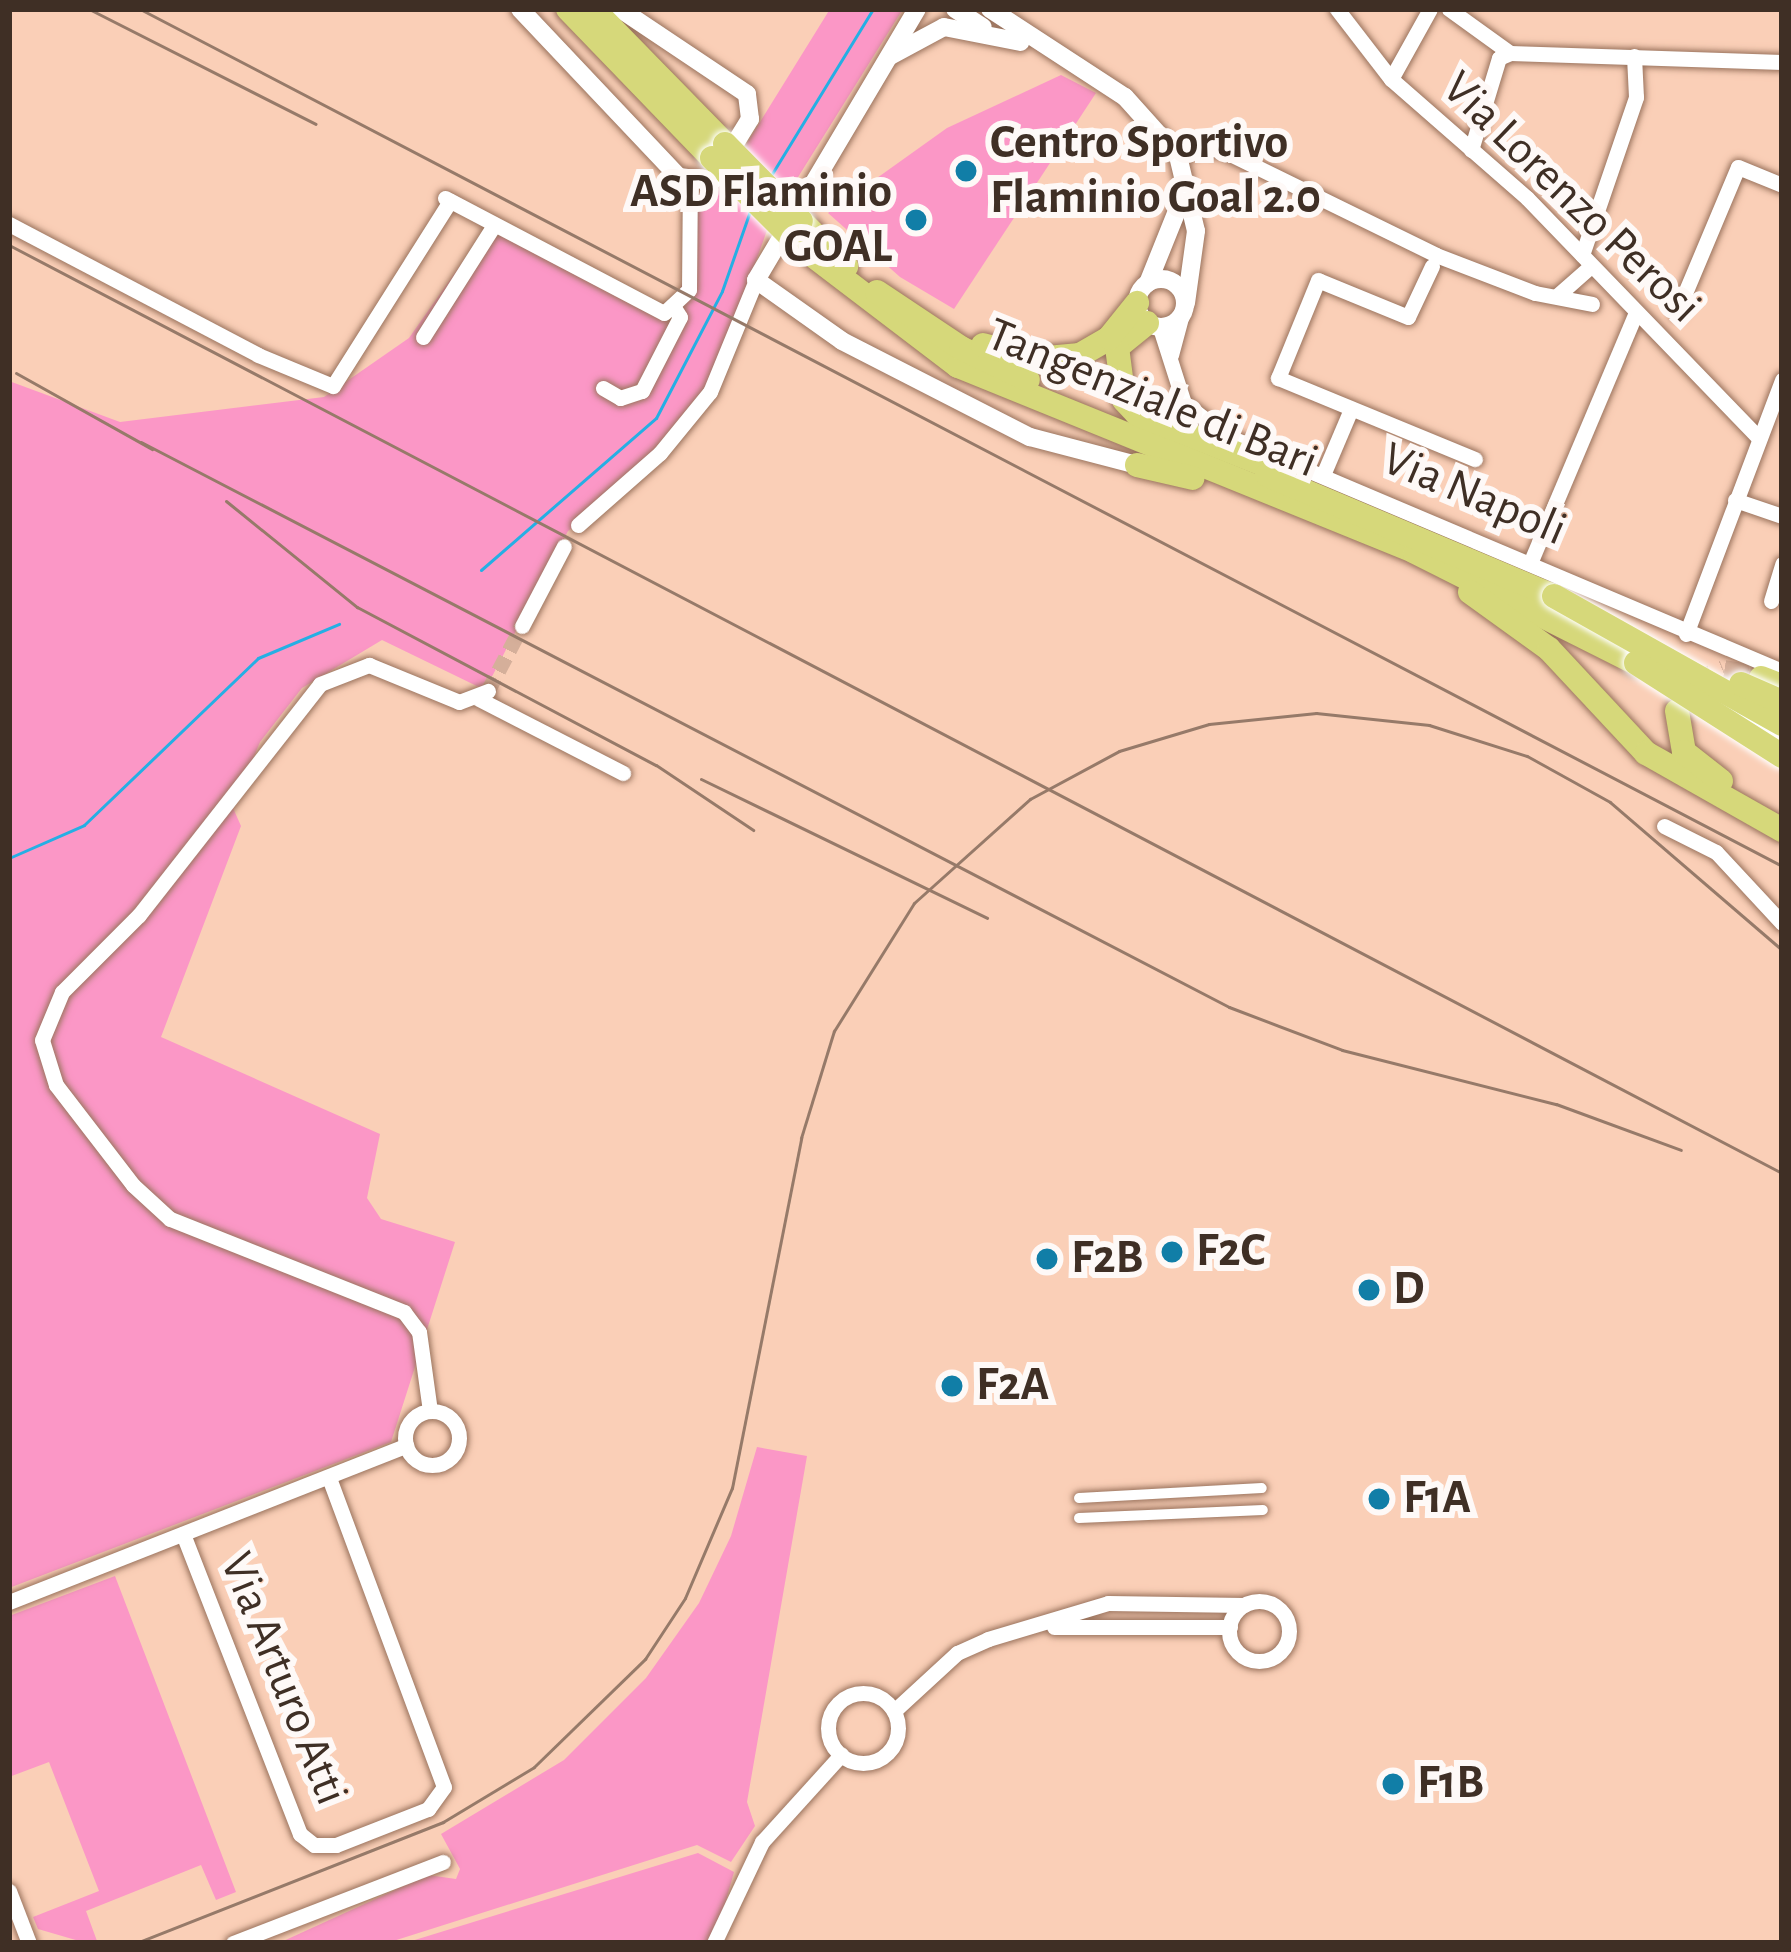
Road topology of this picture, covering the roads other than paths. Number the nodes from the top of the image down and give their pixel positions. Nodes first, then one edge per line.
1 (520, 9) edge
2 (568, 9) edge
3 (592, 9) edge
4 (620, 9) edge
5 (917, 9) edge
6 (955, 9) edge
7 (990, 9) edge
8 (1337, 9) edge
9 (1430, 9) edge
10 (1449, 9) edge
11 (992, 32) junction
12 (1043, 49) junction
13 (1510, 53) junction
14 (1634, 56) junction
15 (886, 59) junction
16 (1782, 62) edge
17 (1391, 79) junction
18 (1471, 149) junction
19 (719, 151) junction
20 (1178, 156) junction
21 (690, 183) junction
22 (1782, 185) edge
23 (1186, 186) junction
24 (9, 224) edge
25 (494, 225) junction
26 (1587, 261) junction
27 (1432, 266) dead end
28 (756, 280) junction
29 (1558, 295) junction
30 (887, 299) junction
31 (1592, 304) dead end
32 (675, 309) junction
33 (1148, 309) junction
34 (1183, 311) junction
35 (1677, 312) dead end
36 (1636, 313) junction
37 (423, 337) dead end
38 (1170, 358) junction
39 (1782, 380) edge
40 (603, 388) dead end
41 (1351, 409) junction
42 (1759, 437) junction
43 (1475, 459) dead end
44 (1137, 465) joint
45 (1317, 483) junction
46 (1735, 500) junction
47 (1782, 516) edge
48 (1337, 521) junction
49 (578, 525) dead end
50 (564, 546) dead end
51 (1415, 552) junction
52 (1531, 561) junction
53 (1782, 564) edge
54 (1554, 596) junction
55 (1771, 601) dead end
56 (522, 626) tunnel mouth
57 (1686, 634) junction
58 (1775, 678) edge
59 (1782, 702) edge
60 (1677, 711) dead end
61 (1782, 724) edge
62 (1782, 756) edge
63 (623, 772) dead end
64 (1782, 812) edge
65 (1664, 826) dead end
66 (1782, 830) edge
67 (1782, 923) edge
68 (430, 1411) junction
69 (406, 1446) junction
70 (329, 1477) junction
71 (1262, 1488) dead end
72 (1079, 1498) dead end
73 (1264, 1510) dead end
74 (1079, 1518) dead end
75 (183, 1534) junction
76 (9, 1602) edge
77 (1244, 1606) junction
78 (1045, 1627) junction
79 (1230, 1627) junction
80 (894, 1711) junction
81 (841, 1755) junction
82 (443, 1862) dead end
83 (9, 1891) edge
84 (29, 1943) edge
85 (233, 1943) edge
86 (714, 1943) edge

1 - 21 street
2 - 19 highway, Tangenziale di Bari
3 - 19 highway, Tangenziale di Bari
4 - 21 street
5 - 15 street
6 - 11 street
7 - 12 street
8 - 17 street, Via Lorenzo Perosi
9 - 17 street
10 - 13 street
11 - 12 street
11 - 15 street
12 - 20 street
13 - 14 street
13 - 18 street
14 - 16 street
14 - 26 street
15 - 28 street
17 - 18 street, Via Lorenzo Perosi
18 - 26 street, Via Lorenzo Perosi
19 - 30 highway, Tangenziale di Bari, bridge
19 - 48 highway, Tangenziale di Bari, bridge
20 - 23 street
20 - 29 street
21 - 32 street
22 - 35 street
23 - 33 street
23 - 34 street
24 - 25 street
25 - 32 street
25 - 37 street
26 - 29 street
26 - 36 street, Via Lorenzo Perosi
27 - 41 street
28 - 44 street
28 - 49 street
29 - 31 street
30 - 33 highway
30 - 45 highway, Tangenziale di Bari
32 - 40 street
33 - 34 street
33 - 34 street
33 - 38 street, Via Napoli
33 - 45 highway
34 - 38 street
36 - 42 street, Via Lorenzo Perosi
36 - 52 street
38 - 45 street, Via Napoli
39 - 42 street
41 - 43 street
41 - 45 street
42 - 46 street
44 - 48 highway
45 - 52 street, Via Napoli
45 - 54 highway, Tangenziale di Bari
46 - 47 street
46 - 57 street
48 - 51 highway, Tangenziale di Bari
50 - 56 street
51 - 62 highway, Tangenziale di Bari, bridge
51 - 66 highway
52 - 57 street, Via Napoli
53 - 55 street
54 - 59 highway, bridge
54 - 61 highway, Tangenziale di Bari, bridge
57 - 58 street, Via Napoli
60 - 64 highway
63 - 68 street
65 - 67 street
68 - 69 street
68 - 69 street
69 - 70 street
70 - 75 street
70 - 75 street, Via Arturo Atti
71 - 72 street
73 - 74 street
75 - 76 street
77 - 78 street
77 - 79 street
77 - 79 street
78 - 79 street
78 - 80 street
80 - 81 street
80 - 81 street
81 - 86 street
82 - 85 street
83 - 84 street

